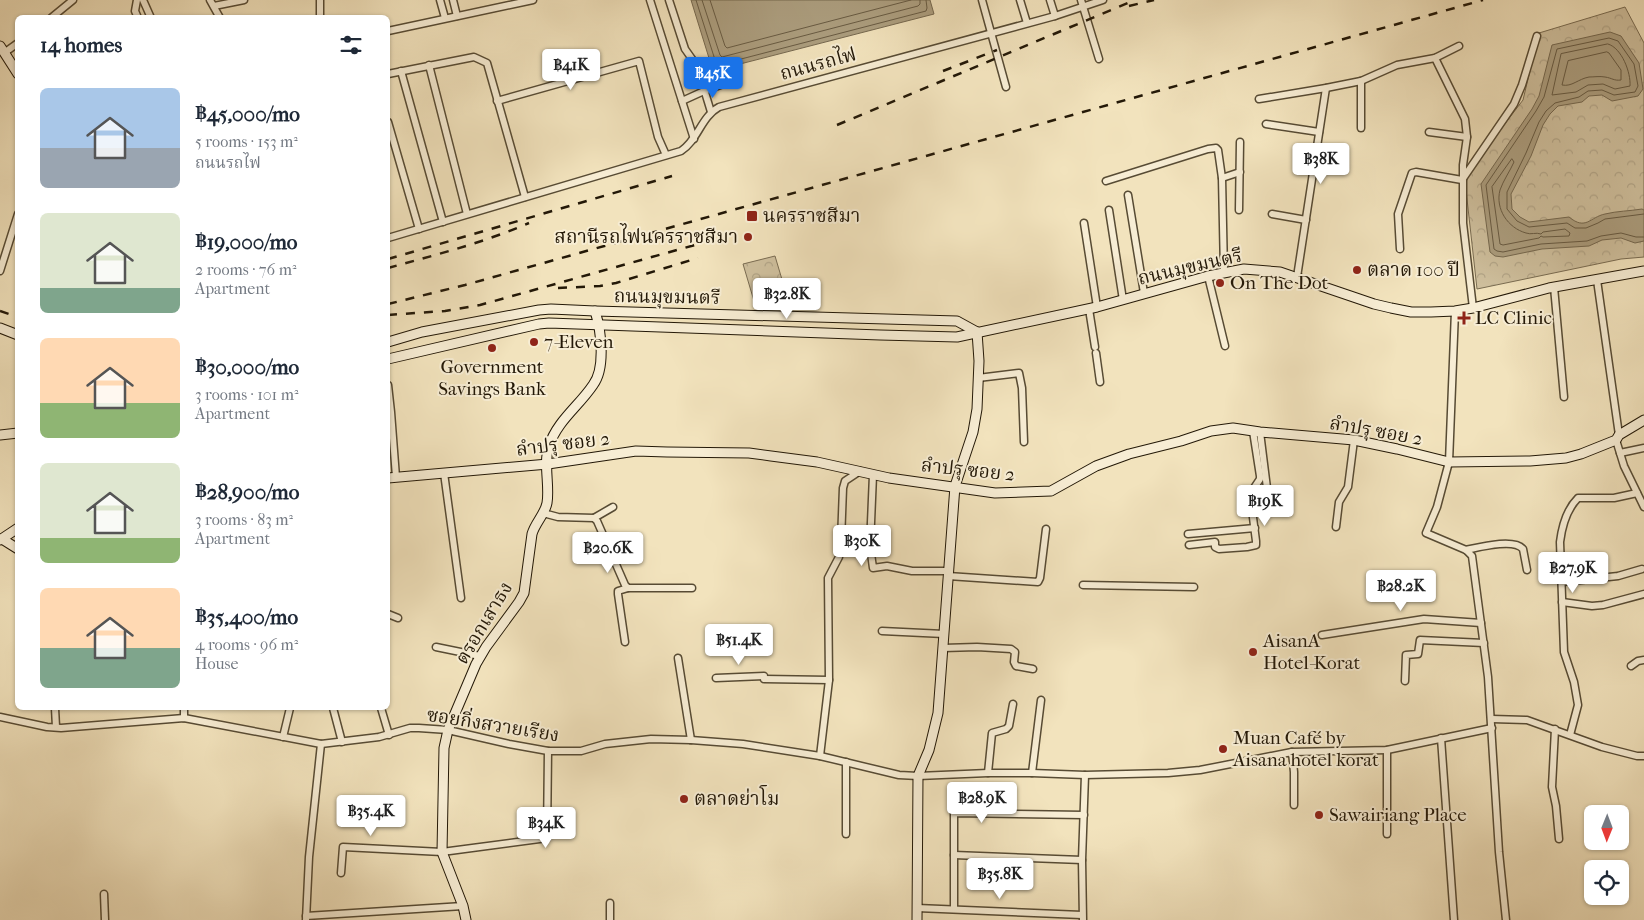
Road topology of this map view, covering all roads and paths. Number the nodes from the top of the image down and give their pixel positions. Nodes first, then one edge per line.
1 (73, 0) edge
2 (137, 0) edge
3 (143, 0) edge
4 (244, 0) edge
5 (320, 0) edge
6 (440, 0) edge
7 (453, 0) edge
8 (534, 0) edge
9 (650, 0) edge
10 (669, 0) edge
11 (982, 0) edge
12 (1020, 0) edge
13 (1050, 0) edge
14 (1081, 0) edge
15 (1103, 0) edge
16 (212, 3) edge
17 (1083, 7) junction
18 (55, 15) edge
19 (137, 15) edge
20 (150, 15) edge
21 (218, 15) edge
22 (320, 15) edge
23 (457, 16) junction
24 (1055, 16) junction
25 (446, 18) junction
26 (1026, 23) junction
27 (390, 31) edge
28 (991, 33) junction
29 (1537, 36) dead end
30 (15, 44) edge
31 (1459, 46) dead end
32 (2, 49) edge
33 (1435, 58) junction
34 (1099, 59) dead end
35 (429, 65) junction
36 (15, 69) edge
37 (401, 71) junction
38 (390, 74) edge
39 (737, 79) dead end
40 (1361, 81) junction
41 (1006, 87) dead end
42 (1326, 88) junction
43 (704, 91) junction
44 (1259, 99) dead end
45 (497, 101) junction
46 (682, 101) junction
47 (711, 112) junction
48 (1266, 124) dead end
49 (1361, 128) dead end
50 (390, 129) edge
51 (1319, 132) junction
52 (1429, 132) dead end
53 (1467, 136) junction
54 (694, 139) junction
55 (1240, 142) dead end
56 (666, 156) junction
57 (1240, 172) junction
58 (1222, 178) junction
59 (1462, 180) junction
60 (1106, 181) dead end
61 (526, 196) junction
62 (1128, 196) dead end
63 (1109, 210) dead end
64 (1239, 210) dead end
65 (468, 214) junction
66 (1272, 214) dead end
67 (1306, 220) junction
68 (443, 222) junction
69 (1084, 223) dead end
70 (15, 224) edge
71 (419, 229) junction
72 (390, 237) edge
73 (1400, 249) dead end
74 (0, 271) edge
75 (1644, 271) edge
76 (1224, 272) junction
77 (1208, 276) junction
78 (1297, 278) junction
79 (1597, 280) junction
80 (1554, 287) junction
81 (1144, 293) junction
82 (1123, 300) junction
83 (1093, 308) junction
84 (1473, 308) junction
85 (1455, 311) junction
86 (595, 312) junction
87 (600, 326) junction
88 (0, 328) edge
89 (422, 332) junction
90 (977, 332) junction
91 (15, 334) edge
92 (390, 341) edge
93 (1225, 346) dead end
94 (426, 350) junction
95 (390, 359) edge
96 (978, 378) junction
97 (1100, 382) dead end
98 (1564, 396) dead end
99 (390, 403) edge
100 (1644, 420) edge
101 (1257, 431) junction
102 (15, 433) edge
103 (0, 434) edge
104 (1617, 438) junction
105 (1354, 440) junction
106 (1024, 442) dead end
107 (1644, 448) edge
108 (1620, 453) junction
109 (1449, 462) junction
110 (548, 464) junction
111 (861, 470) junction
112 (444, 473) junction
113 (873, 475) junction
114 (392, 478) edge
115 (955, 486) junction
116 (1268, 488) dead end
117 (1637, 492) junction
118 (613, 507) dead end
119 (1644, 507) edge
120 (543, 513) junction
121 (594, 518) junction
122 (1336, 527) dead end
123 (1255, 528) junction
124 (1046, 529) dead end
125 (15, 530) edge
126 (1188, 534) dead end
127 (1, 539) edge
128 (1189, 545) dead end
129 (15, 547) edge
130 (1466, 550) junction
131 (1601, 559) dead end
132 (1561, 562) junction
133 (1642, 569) dead end
134 (1527, 570) dead end
135 (948, 574) junction
136 (1562, 582) junction
137 (1082, 585) dead end
138 (1194, 587) dead end
139 (628, 588) junction
140 (692, 588) dead end
141 (1644, 594) edge
142 (460, 598) dead end
143 (1562, 602) junction
144 (390, 615) edge
145 (398, 618) dead end
146 (1481, 624) junction
147 (882, 631) dead end
148 (944, 634) junction
149 (1322, 636) dead end
150 (625, 642) dead end
151 (1484, 643) junction
152 (436, 647) dead end
153 (943, 648) junction
154 (480, 656) junction
155 (678, 658) dead end
156 (1644, 660) edge
157 (1631, 666) dead end
158 (1033, 669) dead end
159 (716, 678) dead end
160 (829, 680) junction
161 (1405, 681) dead end
162 (1041, 700) dead end
163 (1013, 704) dead end
164 (55, 710) edge
165 (184, 710) edge
166 (290, 710) edge
167 (334, 710) edge
168 (382, 710) edge
169 (0, 717) edge
170 (184, 718) junction
171 (1492, 719) junction
172 (56, 728) junction
173 (1492, 728) junction
174 (1555, 729) junction
175 (448, 730) junction
176 (1570, 734) junction
177 (389, 735) junction
178 (283, 737) junction
179 (1442, 738) junction
180 (691, 740) junction
181 (342, 742) junction
182 (322, 744) junction
183 (1387, 750) junction
184 (548, 751) junction
185 (1292, 752) junction
186 (820, 756) junction
187 (1644, 756) edge
188 (846, 762) junction
189 (988, 773) junction
190 (1032, 773) junction
191 (1085, 775) junction
192 (918, 776) junction
193 (1294, 805) dead end
194 (1084, 815) junction
195 (846, 834) dead end
196 (1387, 834) dead end
197 (1559, 839) dead end
198 (442, 852) junction
199 (954, 855) junction
200 (1082, 860) junction
201 (341, 873) dead end
202 (104, 894) dead end
203 (610, 903) dead end
204 (463, 906) junction
205 (917, 908) junction
206 (954, 909) junction
207 (1082, 917) edge
208 (306, 918) edge
209 (105, 920) edge
210 (466, 920) edge
211 (610, 920) edge
212 (917, 920) edge
213 (1454, 920) edge
214 (1506, 920) edge

1 - 18 street
2 - 19 street
3 - 20 street
4 - 16 street
5 - 22 street
6 - 25 street
7 - 23 street
8 - 23 street
9 - 46 street
10 - 43 street
11 - 28 street
12 - 26 street
13 - 24 street
14 - 17 street
15 - 17 street, ถนนรถไฟ
16 - 21 street
17 - 24 street, ถนนรถไฟ
17 - 34 street
23 - 25 street
24 - 26 street, ถนนรถไฟ
25 - 27 street
26 - 28 street, ถนนรถไฟ
28 - 41 street
28 - 47 street, ถนนรถไฟ
29 - 59 street
30 - 32 street
31 - 33 street
32 - 36 street
33 - 40 street
33 - 53 street
35 - 37 street
35 - 45 street
35 - 65 street
37 - 38 street
37 - 68 street
39 - 43 street
40 - 42 street
40 - 49 street
42 - 44 street
42 - 51 street
43 - 46 street
43 - 47 street
45 - 56 street
45 - 61 street
46 - 54 street
47 - 54 street
48 - 51 street
50 - 71 street
51 - 67 street
52 - 53 street
53 - 59 street
54 - 56 street
55 - 57 street
56 - 61 street
57 - 58 street
57 - 64 street
58 - 60 street
58 - 76 street
59 - 73 street
59 - 84 street
61 - 65 street
62 - 81 street
63 - 82 street
65 - 68 street
66 - 67 street
67 - 78 street
68 - 71 street
69 - 83 street
70 - 74 street
71 - 72 street
75 - 79 street, ถนนมุขมนตรี
76 - 77 street, ถนนมุขมนตรี
76 - 78 street, ถนนมุขมนตรี
77 - 81 street, ถนนมุขมนตรี
77 - 93 street
78 - 85 street, ถนนมุขมนตรี
79 - 80 street, ถนนมุขมนตรี
79 - 104 street
80 - 84 street, ถนนมุขมนตรี
80 - 98 street
81 - 82 street, ถนนมุขมนตรี
82 - 83 street, ถนนมุขมนตรี
83 - 90 street, ถนนมุขมนตรี
83 - 97 street
84 - 85 street, ถนนมุขมนตรี
85 - 109 street
86 - 87 street, ตรอกเสาธง
86 - 89 street, ถนนมุขมนตรี
86 - 90 street, ถนนมุขมนตรี
87 - 90 street, ถนนมุขมนตรี
87 - 94 street, ถนนมุขมนตรี
87 - 110 street, ตรอกเสาธง
88 - 91 street
89 - 92 street, ถนนมุขมนตรี
89 - 94 street
90 - 96 street
94 - 95 street, ถนนมุขมนตรี
96 - 106 street
96 - 115 street
99 - 114 street
100 - 104 street, ลำปรุ ซอย 2
101 - 105 street, ลำปรุ ซอย 2
101 - 115 street, ลำปรุ ซอย 2
101 - 116 street
101 - 123 street
102 - 103 street
104 - 108 street
104 - 109 street, ลำปรุ ซอย 2
105 - 109 street, ลำปรุ ซอย 2
105 - 122 street
107 - 108 street
108 - 117 street
109 - 130 street
110 - 111 street, ลำปรุ ซอย 2
110 - 112 street, ลำปรุ ซอย 2
110 - 120 street, ตรอกเสาธง
111 - 113 street, ลำปรุ ซอย 2
111 - 160 street
112 - 114 street, ลำปรุ ซอย 2
112 - 142 street
113 - 115 street, ลำปรุ ซอย 2
113 - 135 street
115 - 135 street
117 - 119 street
117 - 132 street
118 - 121 street
120 - 121 street
120 - 154 street, ตรอกเสาธง
121 - 139 street
123 - 126 street
123 - 128 street
124 - 135 street
125 - 127 street
127 - 129 street
130 - 134 street
130 - 146 street
131 - 132 street
132 - 136 street
133 - 136 street
135 - 148 street
136 - 143 street
137 - 138 street
139 - 140 street
139 - 150 street
141 - 143 street
143 - 176 street
144 - 145 street
146 - 149 street
146 - 151 street
147 - 148 street
148 - 153 street
151 - 161 street
151 - 171 street
152 - 154 street
153 - 158 street
153 - 192 street
154 - 175 street, ตรอกเสาธง
155 - 180 street
156 - 157 street
159 - 160 street
160 - 186 street
162 - 190 street
163 - 189 street
164 - 172 street
165 - 170 street
166 - 178 street
167 - 181 street
168 - 177 street
169 - 172 street, ซอยกิ่งสวายเรียง
170 - 172 street, ซอยกิ่งสวายเรียง
170 - 178 street, ซอยกิ่งสวายเรียง
171 - 173 street
171 - 174 street
173 - 179 street, ซอยกิ่งสวายเรียง
173 - 214 street
174 - 176 street
174 - 197 street
175 - 177 street, ซอยกิ่งสวายเรียง
175 - 184 street, ซอยกิ่งสวายเรียง
175 - 198 street, ตรอกเสาธง
176 - 187 street
177 - 181 street, ซอยกิ่งสวายเรียง
178 - 182 street, ซอยกิ่งสวายเรียง
179 - 183 street, ซอยกิ่งสวายเรียง
179 - 213 street
180 - 184 street, ซอยกิ่งสวายเรียง
180 - 186 street, ซอยกิ่งสวายเรียง
181 - 182 street, ซอยกิ่งสวายเรียง
182 - 208 street
183 - 185 street, ซอยกิ่งสวายเรียง
183 - 196 street
184 - 198 street
185 - 191 street, ซอยกิ่งสวายเรียง
185 - 193 street
186 - 188 street, ซอยกิ่งสวายเรียง
188 - 192 street, ซอยกิ่งสวายเรียง
188 - 195 street
189 - 190 street, ซอยกิ่งสวายเรียง
189 - 192 street, ซอยกิ่งสวายเรียง
190 - 191 street, ซอยกิ่งสวายเรียง
191 - 194 street
192 - 205 street
194 - 199 street
194 - 200 street
198 - 201 street
198 - 204 street, ตรอกเสาธง
199 - 200 street
199 - 206 street
200 - 207 street
202 - 209 street
203 - 211 street
204 - 208 street
204 - 210 street, ตรอกเสาธง
205 - 206 street
205 - 212 street
206 - 207 street

